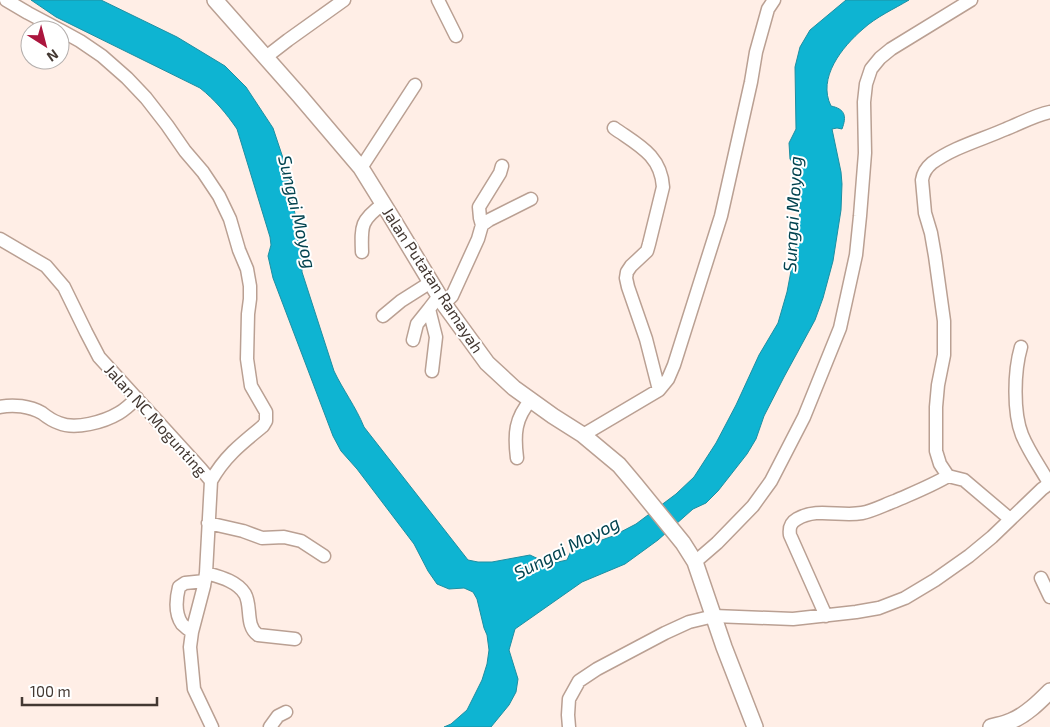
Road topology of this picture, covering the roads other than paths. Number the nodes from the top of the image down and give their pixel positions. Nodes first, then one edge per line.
1 (6, 0) edge
2 (215, 0) edge
3 (344, 0) edge
4 (438, 0) edge
5 (774, 0) edge
6 (971, 0) edge
7 (41, 20) edge
8 (70, 36) edge
9 (456, 36) dead end
10 (266, 57) junction
11 (415, 85) dead end
12 (1050, 112) edge
13 (614, 128) dead end
14 (502, 166) dead end
15 (361, 168) junction
16 (531, 199) dead end
17 (383, 204) junction
18 (482, 225) junction
19 (0, 238) edge
20 (362, 252) dead end
21 (431, 282) junction
22 (442, 300) junction
23 (429, 309) junction
24 (383, 316) dead end
25 (413, 340) dead end
26 (1021, 346) dead end
27 (432, 372) dead end
28 (659, 390) junction
29 (137, 398) junction
30 (531, 400) junction
31 (0, 407) edge
32 (584, 435) junction
33 (517, 458) dead end
34 (948, 476) junction
35 (211, 481) junction
36 (1050, 483) edge
37 (1010, 519) junction
38 (208, 523) junction
39 (324, 556) dead end
40 (695, 562) junction
41 (206, 577) junction
42 (1041, 578) dead end
43 (1050, 597) edge
44 (714, 616) junction
45 (826, 616) junction
46 (192, 632) junction
47 (296, 639) dead end
48 (1050, 691) edge
49 (286, 712) dead end
50 (212, 727) edge
51 (270, 727) edge
52 (569, 727) edge
53 (755, 727) edge
54 (992, 727) edge

1 - 7 street
2 - 10 main road, Jalan Putatan Ramayah
3 - 10 street
4 - 9 street
5 - 28 street
6 - 40 street
8 - 35 street
10 - 15 main road, Jalan Putatan Ramayah
11 - 15 street
12 - 34 street
13 - 28 street
14 - 18 street
15 - 17 main road, Jalan Putatan Ramayah
16 - 18 street
17 - 20 street
17 - 21 main road, Jalan Putatan Ramayah
18 - 22 street
19 - 29 street, Jalan NC Mogunting
21 - 22 main road, Jalan Putatan Ramayah
21 - 24 street
22 - 23 street
22 - 30 main road, Jalan Putatan Ramayah
23 - 25 street
23 - 27 street
26 - 36 street
28 - 32 street
29 - 31 street
29 - 35 street, Jalan NC Mogunting
30 - 32 main road, Jalan Putatan Ramayah
30 - 33 street
32 - 40 main road, Jalan Putatan Ramayah
34 - 37 street
34 - 45 street
35 - 38 street, Jalan NC Mogunting
36 - 37 street
37 - 45 street
38 - 39 street
38 - 41 street, Jalan NC Mogunting
40 - 44 main road, Jalan Putatan Ramayah
41 - 46 street, Jalan NC Mogunting
41 - 46 street
41 - 47 street
42 - 43 street
44 - 45 street
44 - 52 street
44 - 53 main road, Jalan Putatan Ramayah
46 - 50 street, Jalan NC Mogunting
48 - 54 main road
49 - 51 street

